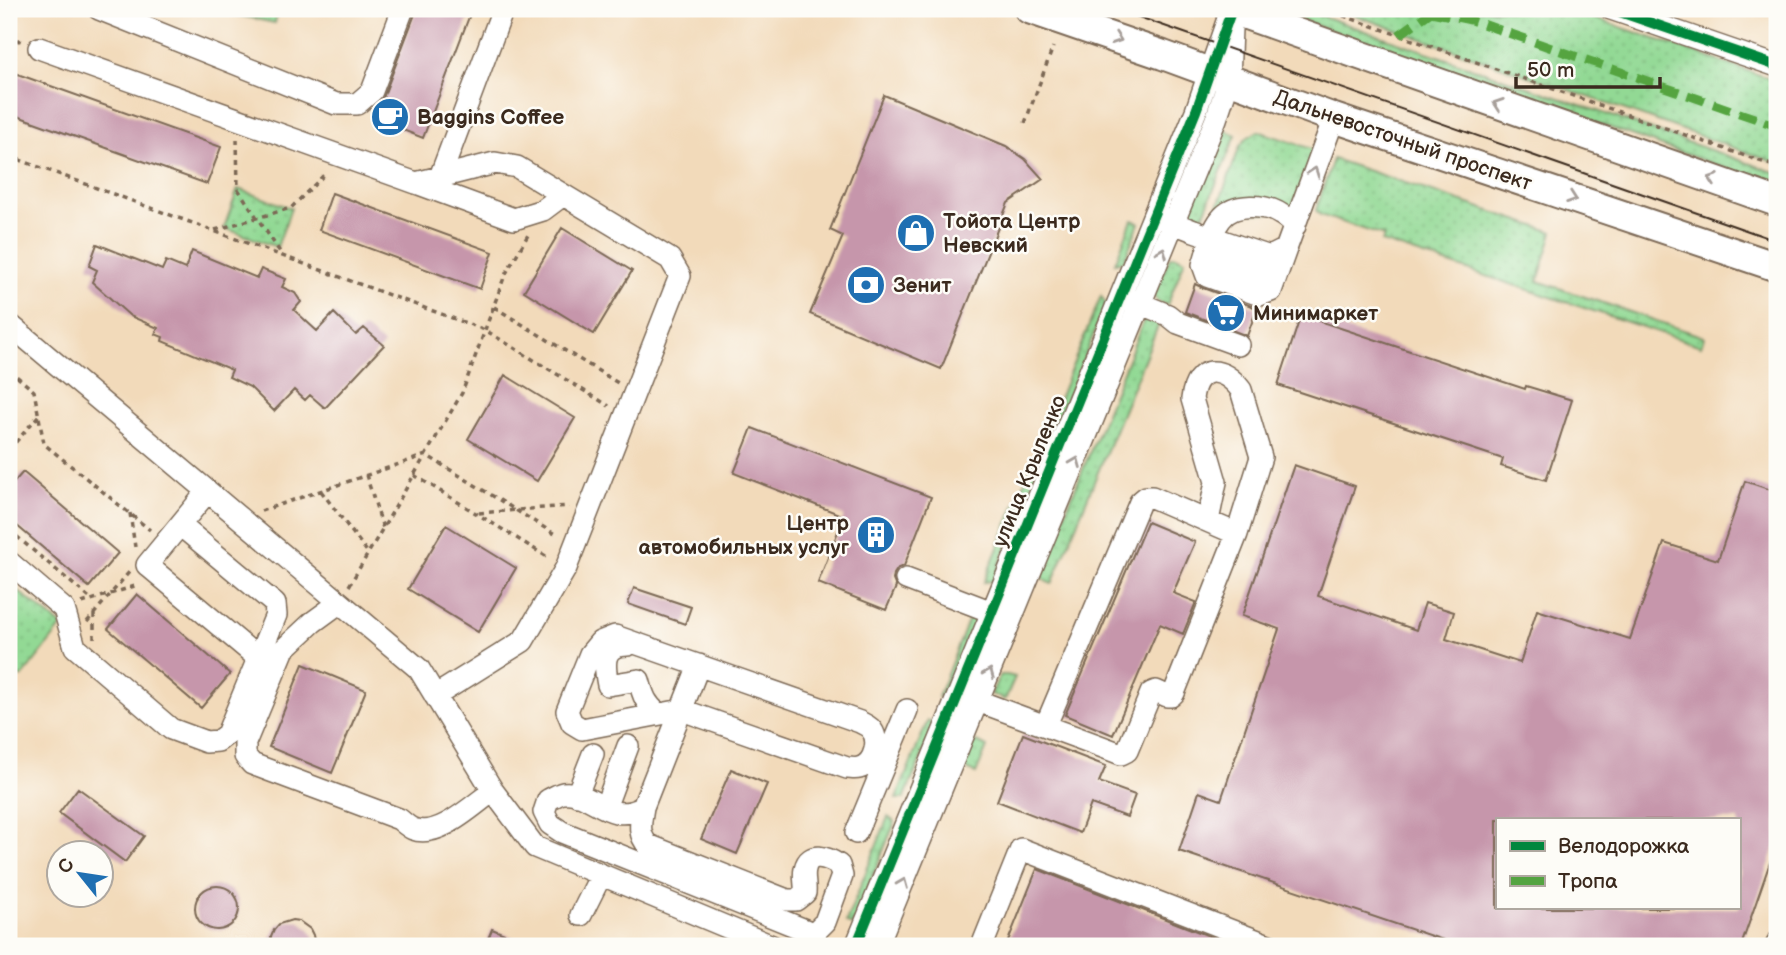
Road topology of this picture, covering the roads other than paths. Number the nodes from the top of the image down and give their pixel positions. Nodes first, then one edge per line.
1 (99, 9) edge
2 (403, 9) edge
3 (503, 9) edge
4 (1029, 9) edge
5 (1231, 9) edge
6 (1624, 11) edge
7 (39, 48) dead end
8 (1777, 66) edge
9 (1219, 76) junction
10 (1334, 118) junction
11 (440, 177) junction
12 (416, 183) junction
13 (563, 195) junction
14 (1777, 202) edge
15 (1164, 219) junction
16 (1295, 226) junction
17 (1210, 245) junction
18 (1286, 249) junction
19 (1777, 267) edge
20 (1121, 296) junction
21 (1141, 304) junction
22 (9, 324) edge
23 (1238, 345) dead end
24 (206, 492) junction
25 (1208, 522) junction
26 (180, 525) junction
27 (1237, 534) junction
28 (9, 562) edge
29 (906, 579) dead end
30 (339, 603) junction
31 (992, 612) junction
32 (640, 644) junction
33 (258, 658) junction
34 (699, 665) junction
35 (435, 696) junction
36 (968, 697) junction
37 (682, 710) junction
38 (907, 710) dead end
39 (659, 714) junction
40 (1046, 725) junction
41 (956, 727) junction
42 (628, 746) dead end
43 (593, 754) dead end
44 (493, 791) junction
45 (577, 795) junction
46 (643, 807) junction
47 (605, 808) junction
48 (856, 833) dead end
49 (601, 875) junction
50 (581, 915) dead end
51 (772, 946) edge
52 (856, 946) edge
53 (877, 946) edge
54 (982, 946) edge
55 (1271, 946) edge

1 - 2 street
3 - 11 street
4 -> 9 main road, Дальневосточный проспект
5 - 9 street, улица Крыленко
14 -> 5 main road
6 - 8 street
7 - 12 street
9 - 10 main road, Дальневосточный проспект
9 - 15 street, улица Крыленко
16 -> 10 street
10 -> 19 main road, Дальневосточный проспект
11 - 12 street
11 - 13 street
12 - 13 street
13 - 35 street
15 - 17 street
15 - 20 street, улица Крыленко
21 -> 15 street, улица Крыленко
16 - 17 street
16 - 18 street
17 - 18 street
17 - 18 street
20 - 21 street
20 - 31 street, улица Крыленко
21 - 23 street
36 -> 21 street, улица Крыленко
22 - 24 street
24 - 26 street
24 - 30 street
25 - 27 street
25 - 27 street
25 - 40 street
26 - 33 street
26 - 33 street
27 - 40 street
28 - 33 street
29 - 31 street
30 - 35 street
30 - 44 street
31 - 36 street, улица Крыленко
32 - 34 street
32 - 39 street
32 - 39 street
34 - 37 street
34 - 37 street
35 - 44 street
36 - 40 street
36 - 41 street, улица Крыленко
37 - 39 street
37 - 46 street
38 - 48 street
41 - 52 street, улица Крыленко
53 -> 41 street, улица Крыленко
42 - 47 street
43 - 45 street
44 - 49 street
45 - 46 street
45 - 47 street
46 - 47 street
49 - 50 street
49 - 51 street
54 - 55 street

